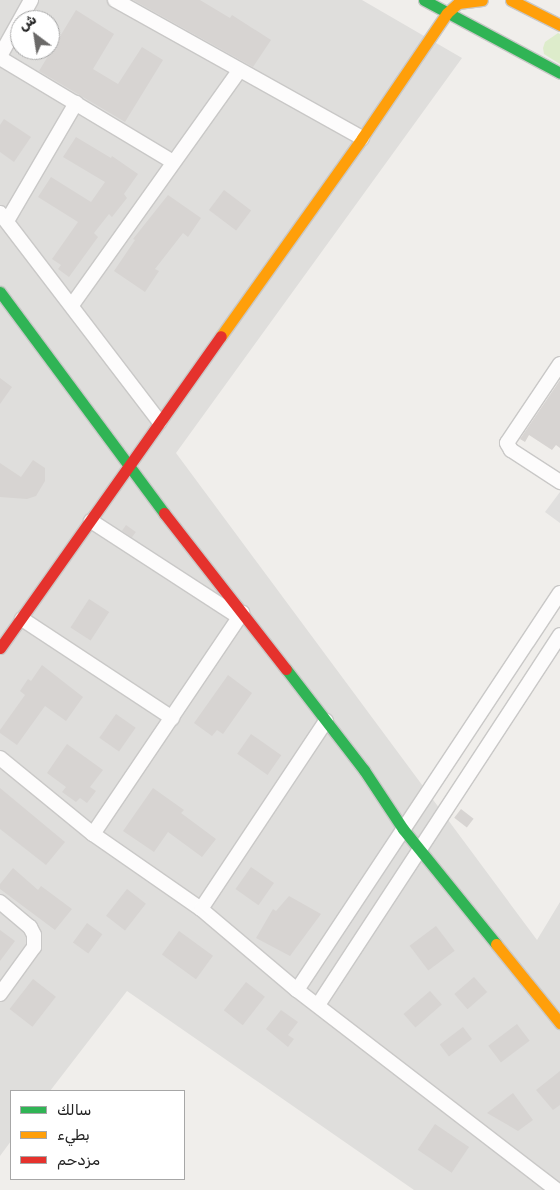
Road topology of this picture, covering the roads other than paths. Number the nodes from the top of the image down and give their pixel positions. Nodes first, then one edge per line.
1 (31, 0) edge
2 (115, 0) edge
3 (424, 0) edge
4 (482, 0) edge
5 (511, 0) edge
6 (447, 13) junction
7 (560, 25) edge
8 (0, 57) edge
9 (239, 71) junction
10 (560, 73) edge
11 (76, 102) junction
12 (362, 138) junction
13 (172, 162) junction
14 (3, 217) edge
15 (0, 292) edge
16 (72, 305) junction
17 (560, 364) edge
18 (160, 422) junction
19 (129, 468) junction
20 (560, 482) edge
21 (91, 521) junction
22 (560, 593) edge
23 (240, 615) junction
24 (22, 619) junction
25 (560, 635) edge
26 (0, 648) edge
27 (512, 667) junction
28 (531, 679) junction
29 (172, 718) junction
30 (326, 721) junction
31 (0, 758) edge
32 (403, 829) junction
33 (93, 834) junction
34 (419, 848) junction
35 (0, 902) edge
36 (201, 909) junction
37 (298, 990) junction
38 (0, 994) edge
39 (318, 1004) junction
40 (560, 1023) edge
41 (557, 1190) edge

1 - 8 street
2 - 9 street
3 - 6 street
4 - 6 street
5 - 7 street
6 - 10 street
6 - 12 street
8 - 11 street
9 - 12 street
9 - 13 street
11 - 13 street
11 - 14 street
12 - 18 street
13 - 16 street
14 - 16 street
15 - 19 street
16 - 18 street
17 - 20 street
18 - 19 street
19 - 21 street
19 - 23 street
21 - 23 street
21 - 24 street
22 - 27 street
23 - 29 street
23 - 30 street
24 - 26 street
24 - 29 street
25 - 28 street
27 - 28 street
27 - 32 street
28 - 34 street
29 - 33 street
30 - 32 street
30 - 36 street
31 - 33 street
32 - 34 street
32 - 37 street
33 - 36 street
34 - 39 street
34 - 40 street
35 - 38 street
36 - 37 street
37 - 39 street
39 - 41 street

